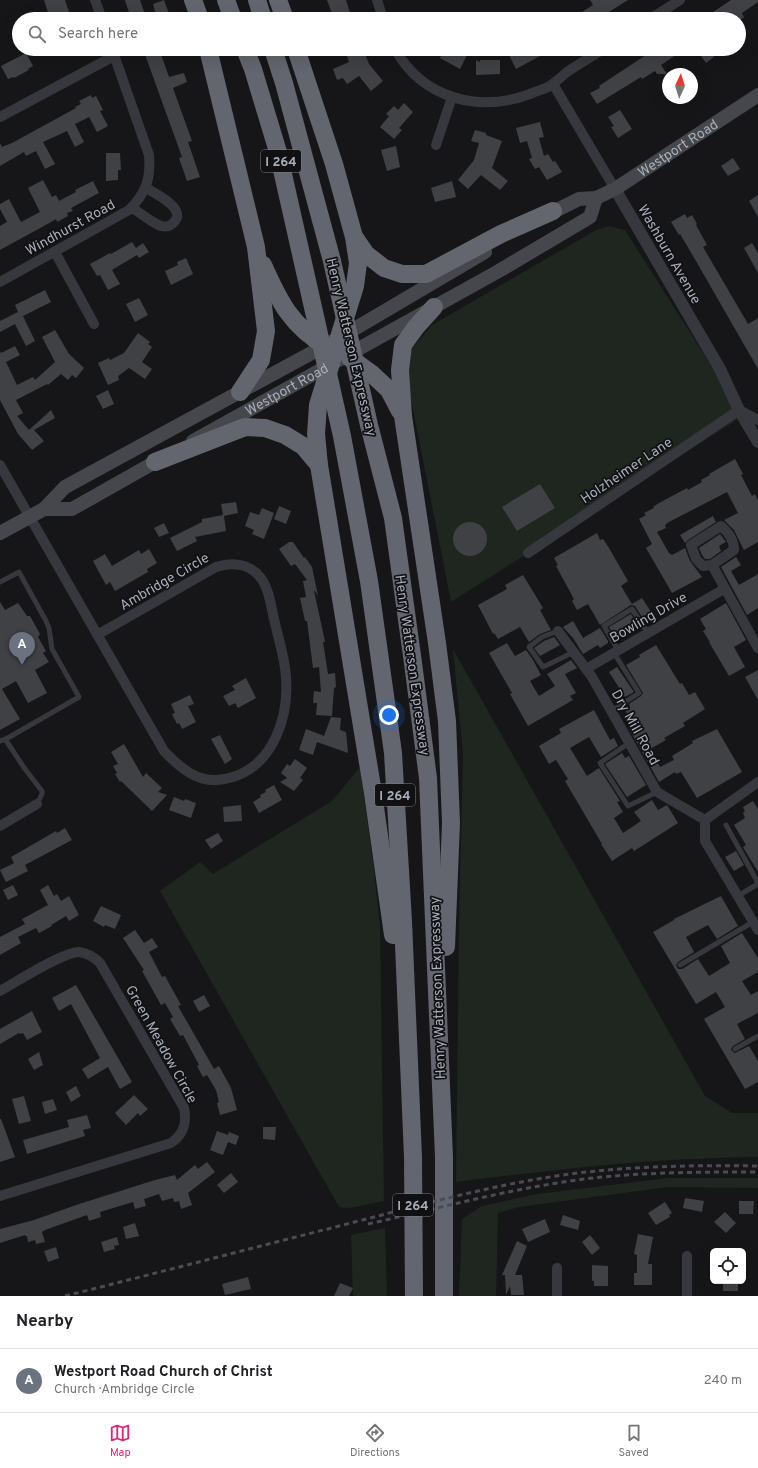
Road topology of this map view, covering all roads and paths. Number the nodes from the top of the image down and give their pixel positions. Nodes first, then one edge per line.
1 (95, 0) edge
2 (194, 0) edge
3 (226, 0) edge
4 (257, 0) edge
5 (278, 0) edge
6 (377, 0) edge
7 (680, 0) edge
8 (99, 12) edge
9 (198, 12) edge
10 (230, 12) edge
11 (261, 12) edge
12 (282, 12) edge
13 (381, 12) edge
14 (661, 12) edge
15 (106, 56) edge
16 (114, 56) edge
17 (210, 56) edge
18 (248, 56) edge
19 (275, 56) edge
20 (298, 56) edge
21 (400, 56) edge
22 (592, 56) edge
23 (553, 84) junction
24 (758, 95) edge
25 (452, 97) junction
26 (0, 117) edge
27 (436, 145) dead end
28 (146, 188) junction
29 (615, 189) junction
30 (596, 198) junction
31 (132, 208) junction
32 (553, 211) junction
33 (354, 237) junction
34 (256, 247) junction
35 (55, 252) junction
36 (0, 282) edge
37 (434, 307) junction
38 (94, 324) dead end
39 (335, 351) junction
40 (240, 392) junction
41 (739, 410) junction
42 (403, 416) junction
43 (758, 420) edge
44 (758, 442) edge
45 (155, 462) junction
46 (0, 465) edge
47 (318, 465) junction
48 (44, 509) junction
49 (29, 517) junction
50 (0, 533) edge
51 (528, 553) dead end
52 (712, 565) dead end
53 (0, 582) edge
54 (724, 589) junction
55 (558, 632) joint
56 (648, 633) junction
57 (755, 634) edge
58 (97, 635) junction
59 (758, 648) edge
60 (574, 652) junction
61 (616, 652) junction
62 (586, 669) junction
63 (611, 710) junction
64 (3, 740) edge
65 (629, 743) junction
66 (758, 782) edge
67 (657, 792) junction
68 (37, 804) joint
69 (705, 820) junction
70 (726, 825) dead end
71 (0, 826) edge
72 (738, 896) junction
73 (756, 926) edge
74 (680, 965) dead end
75 (0, 992) edge
76 (758, 1036) edge
77 (735, 1049) dead end
78 (441, 1078) junction
79 (410, 1081) junction
80 (0, 1196) edge
81 (687, 1256) dead end
82 (557, 1268) dead end
83 (414, 1296) edge
84 (444, 1296) edge
85 (557, 1296) edge
86 (687, 1296) edge

1 - 8 street
2 - 9 highway
3 - 10 highway
4 - 11 highway
5 - 12 highway
6 - 13 street
7 - 14 street
15 - 26 street
16 - 28 street
17 - 34 highway
18 - 79 highway, Henry Watterson Expressway / I 264
19 - 78 highway, Henry Watterson Expressway / I 264
20 - 33 highway
21 - 25 street
22 - 23 street
23 - 25 street
23 - 29 street, Washburn Avenue
24 - 29 main road, Westport Road
25 - 27 street
28 - 31 street, Windhurst Road
28 - 31 street
29 - 30 main road, Westport Road
29 - 41 street, Washburn Avenue
30 - 32 main road, Westport Road
30 - 37 main road, Westport Road
31 - 35 street, Windhurst Road
32 - 33 highway
32 - 39 main road, Westport Road
33 - 39 highway
34 - 39 highway
34 - 40 highway
35 - 36 street, Windhurst Road
35 - 38 street
37 - 39 main road, Westport Road
37 - 42 highway
39 - 40 main road, Westport Road
39 - 42 highway
39 - 45 main road, Westport Road
39 - 47 highway
40 - 48 main road, Westport Road
41 - 43 street
41 - 44 street, Washburn Avenue
41 - 51 street, Holzheimer Lane
42 - 78 highway
45 - 47 highway
45 - 48 main road, Westport Road
46 - 49 street, Ambridge Circle
47 - 79 highway
48 - 49 main road, Westport Road
49 - 50 main road, Westport Road
49 - 58 street, Ambridge Circle
52 - 54 street
53 - 64 lane
54 - 56 street, Bowling Drive
54 - 57 street
55 - 60 street, Dry Mill Road
55 - 60 lane
56 - 61 street, Bowling Drive
56 - 61 lane
57 - 59 street
58 - 58 street, Ambridge Circle
60 - 62 street, Dry Mill Road
61 - 62 street, Bowling Drive
61 - 63 lane
62 - 63 street, Dry Mill Road
63 - 65 street, Dry Mill Road
64 - 68 lane
65 - 67 street, Dry Mill Road
65 - 67 lane
66 - 69 street
67 - 69 street, Dry Mill Road
68 - 71 street
69 - 72 street
70 - 72 lane
72 - 73 street
73 - 74 lane
75 - 80 street, Green Meadow Circle
76 - 77 lane
78 - 84 highway, Henry Watterson Expressway / I 264
79 - 83 highway, Henry Watterson Expressway / I 264
81 - 86 street
82 - 85 street

